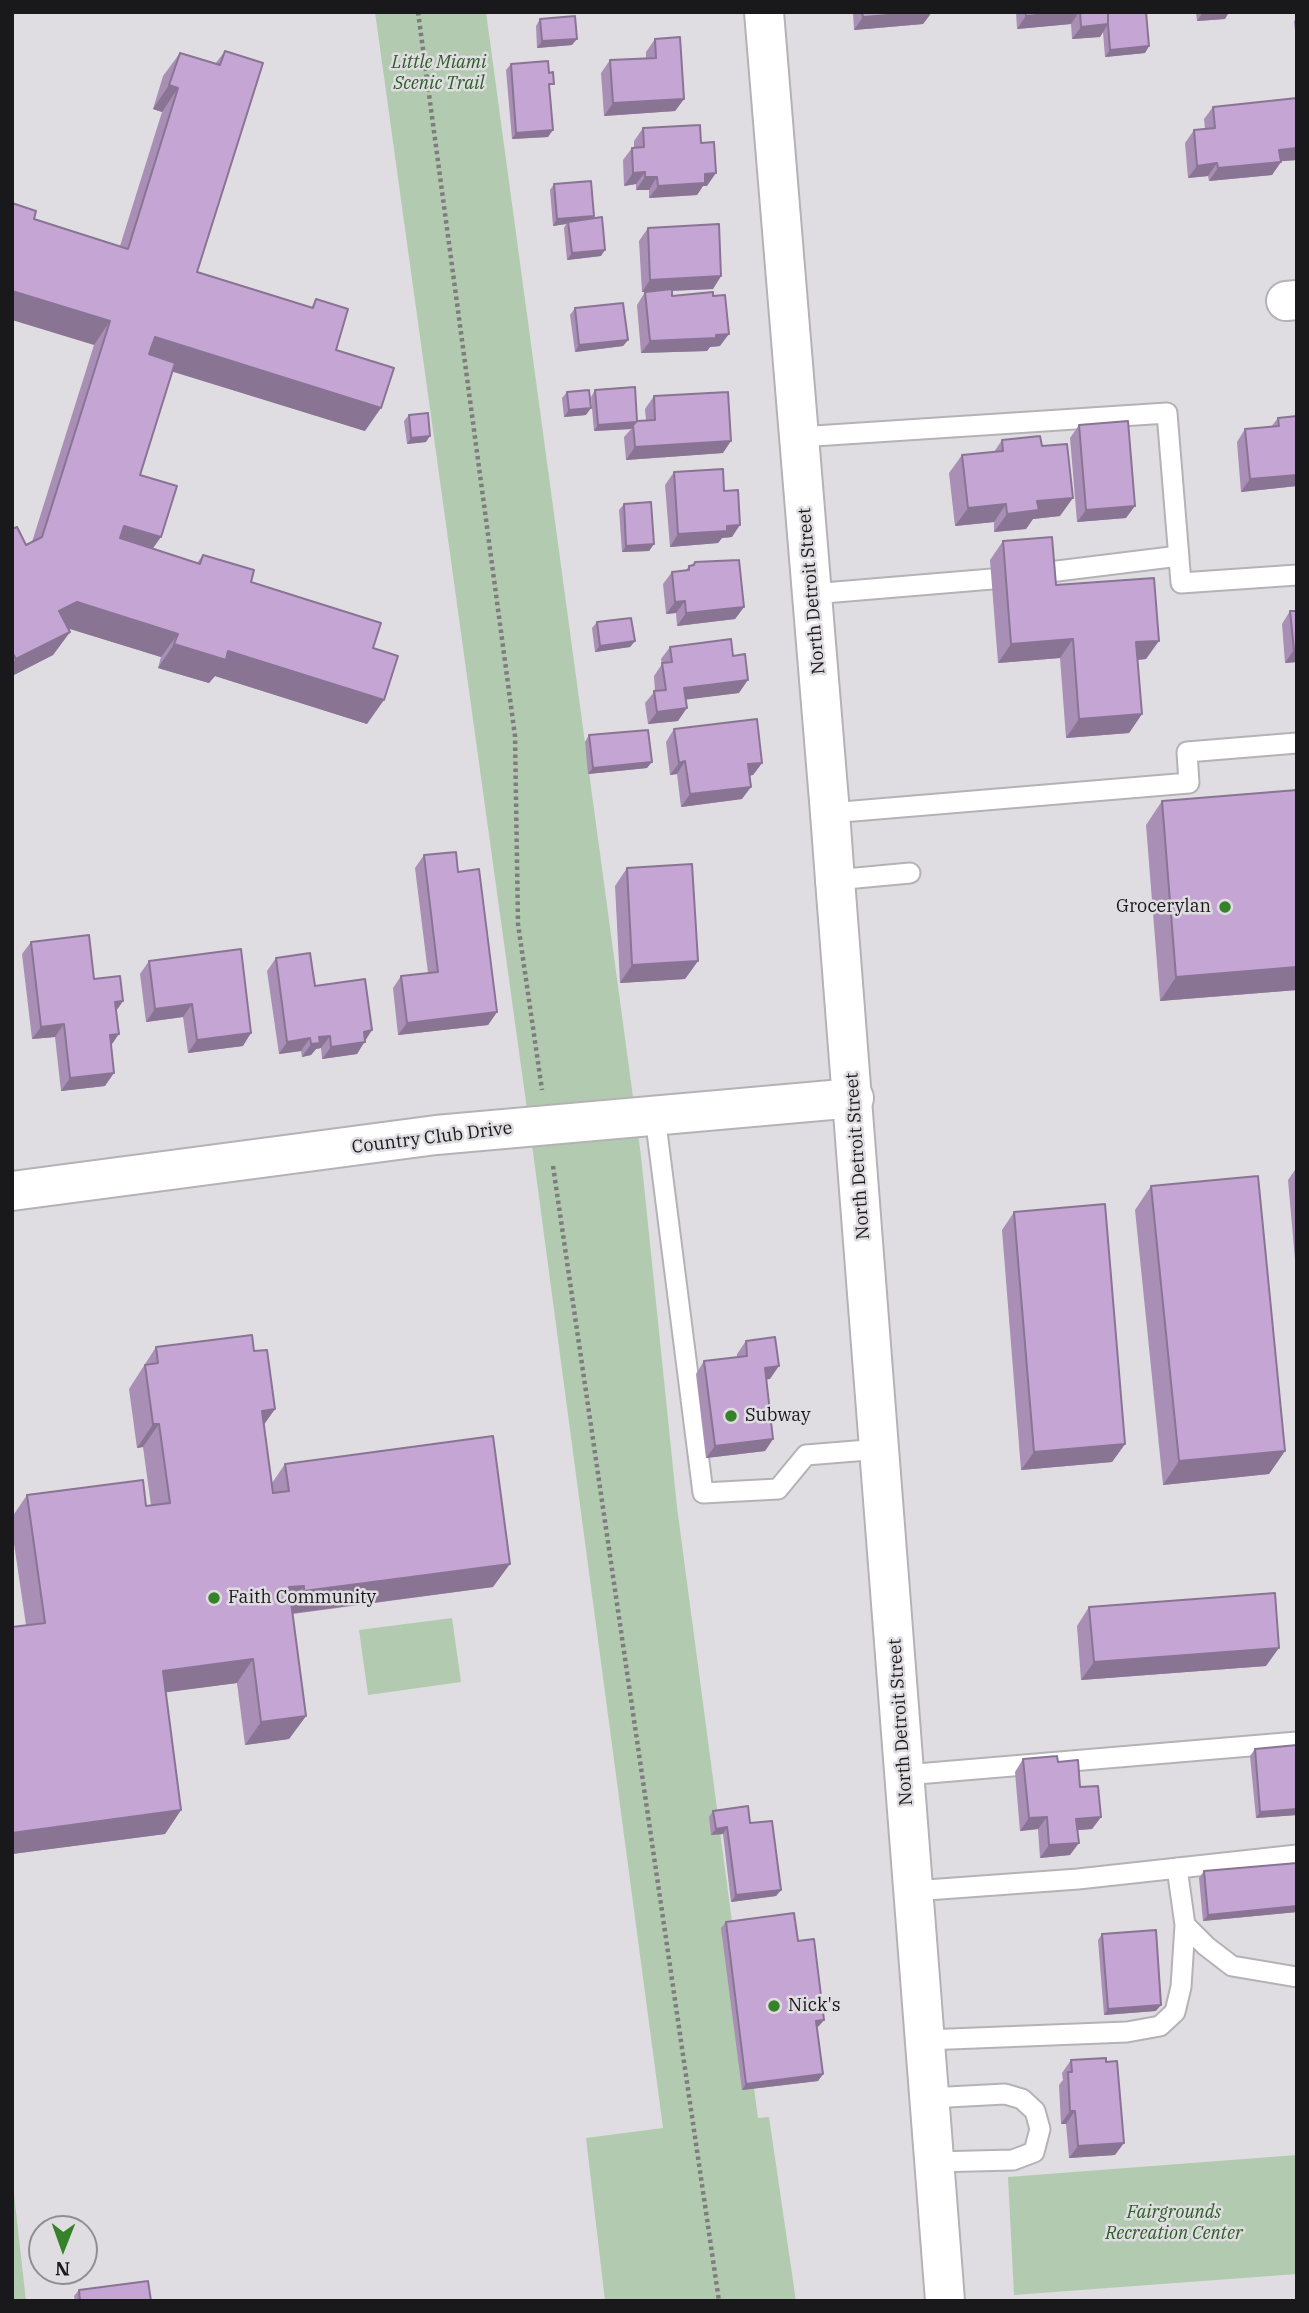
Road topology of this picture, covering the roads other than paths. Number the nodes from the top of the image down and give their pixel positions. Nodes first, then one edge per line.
1 (764, 12) edge
2 (799, 438) junction
3 (1180, 556) junction
4 (1041, 573) edge
5 (1297, 575) edge
6 (992, 579) dead end
7 (812, 593) junction
8 (1297, 743) edge
9 (830, 813) junction
10 (910, 873) dead end
11 (835, 880) junction
12 (854, 1098) junction
13 (655, 1116) junction
14 (12, 1191) edge
15 (880, 1449) junction
16 (1297, 1742) edge
17 (905, 1775) junction
18 (1297, 1855) edge
19 (1177, 1868) junction
20 (914, 1891) junction
21 (1185, 1925) junction
22 (1297, 1977) edge
23 (925, 2040) junction
24 (929, 2098) junction
25 (934, 2162) junction
26 (945, 2301) edge

1 - 2 main road, North Detroit Street
2 - 3 lane
2 - 7 main road, North Detroit Street
3 - 4 lane
3 - 5 lane
6 - 7 lane
7 - 9 main road, North Detroit Street
8 - 9 lane
9 - 11 main road, North Detroit Street
10 - 11 lane
11 - 12 main road, North Detroit Street
12 - 13 main road, Country Club Drive
12 - 15 main road, North Detroit Street
13 - 14 main road, Country Club Drive
13 - 15 lane
15 - 17 main road, North Detroit Street
16 - 17 lane
17 - 20 main road, North Detroit Street
18 - 19 lane
19 - 20 lane
19 - 21 lane
20 - 23 main road, North Detroit Street
21 - 22 lane
21 - 23 lane
23 - 24 main road, North Detroit Street
24 - 25 main road, North Detroit Street
24 - 25 lane
25 - 26 main road, North Detroit Street

